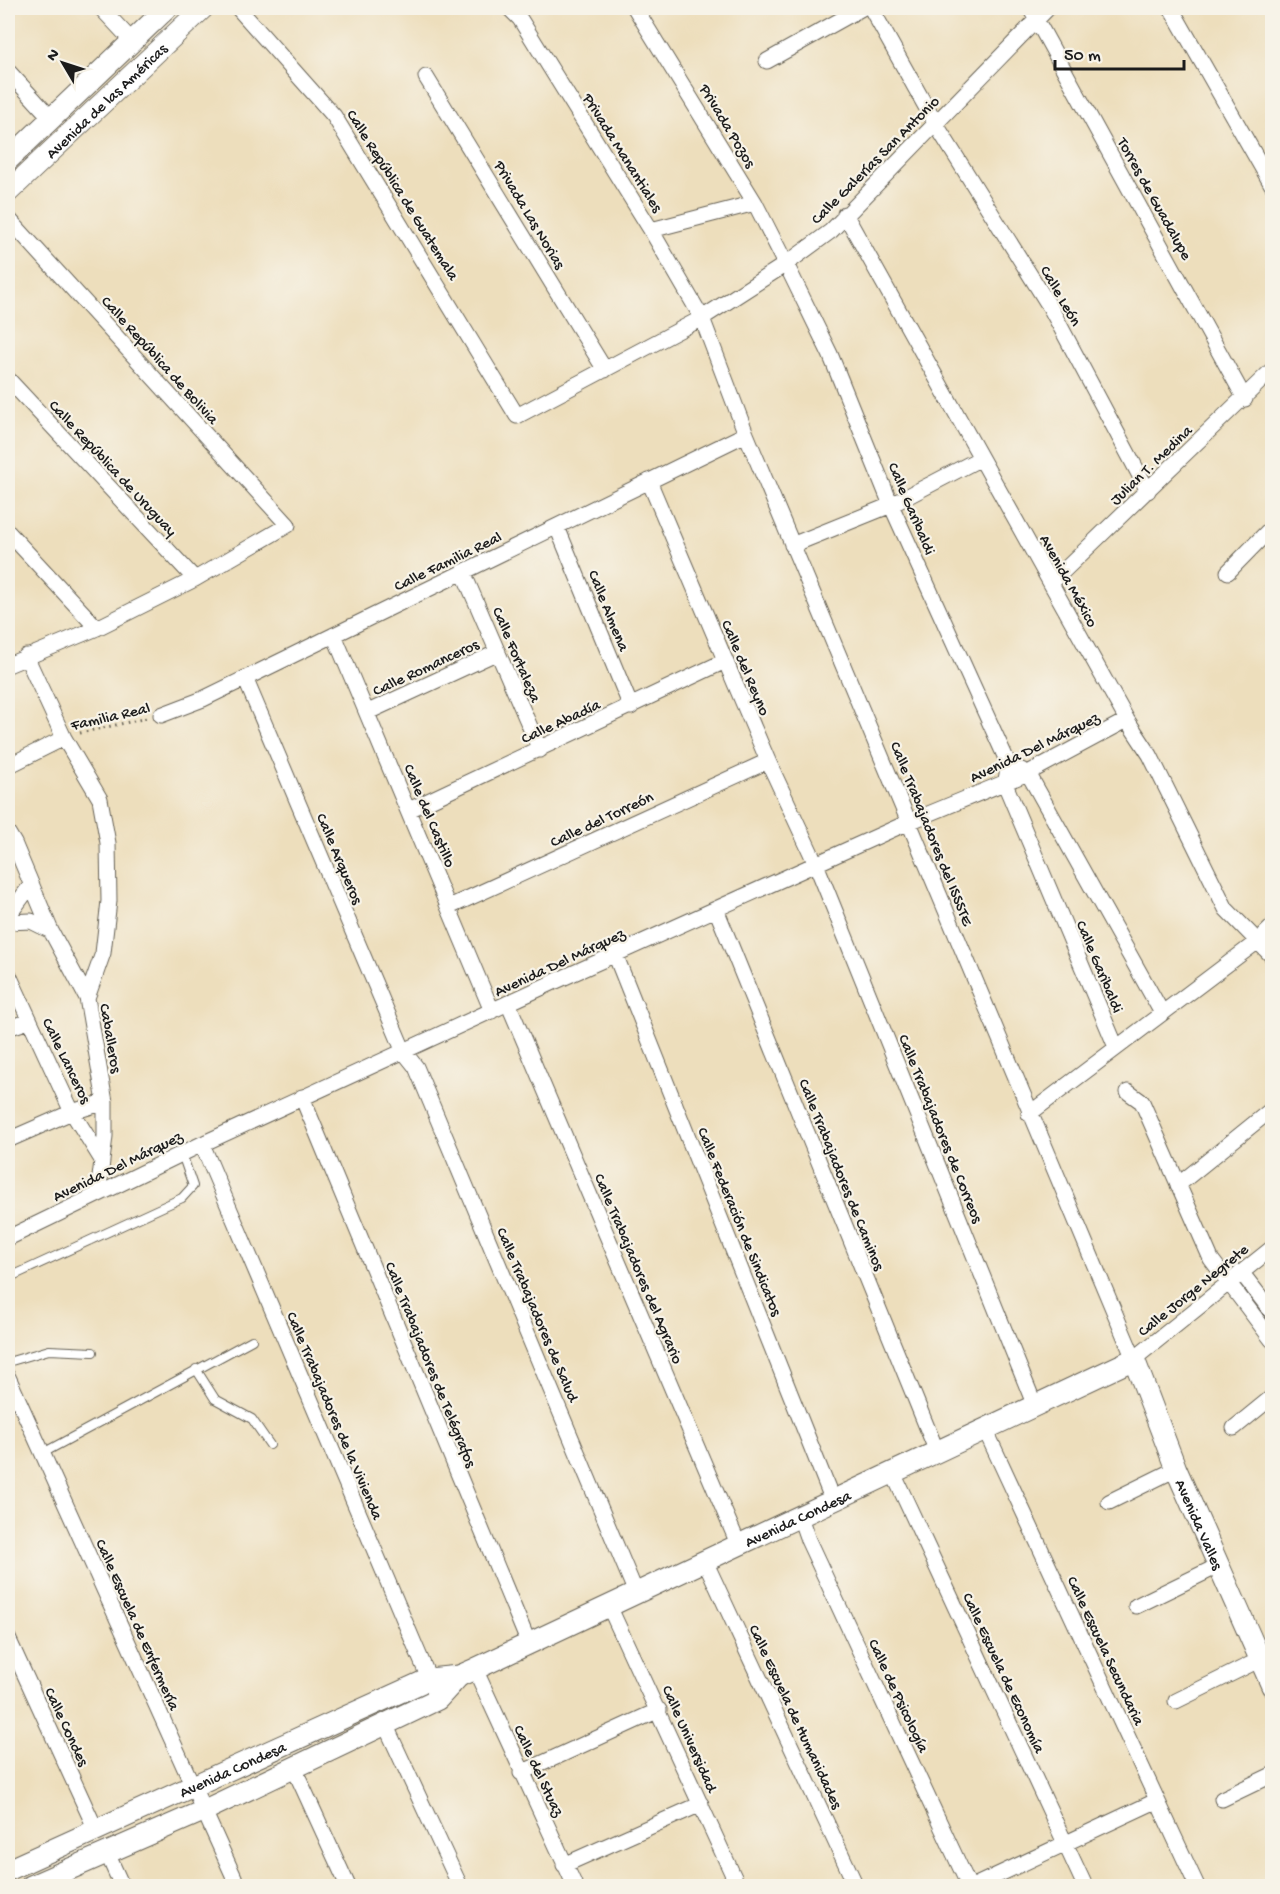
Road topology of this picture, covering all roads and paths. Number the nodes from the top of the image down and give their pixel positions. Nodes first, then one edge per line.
1 (101, 8) edge
2 (167, 8) edge
3 (203, 8) edge
4 (238, 8) edge
5 (509, 8) edge
6 (635, 8) edge
7 (862, 8) edge
8 (872, 8) edge
9 (1048, 8) edge
10 (1172, 8) edge
11 (1034, 14) edge
12 (132, 41) junction
13 (767, 61) dead end
14 (8, 71) edge
15 (426, 77) dead end
16 (51, 118) junction
17 (935, 123) junction
18 (8, 159) edge
19 (1272, 185) edge
20 (8, 192) edge
21 (754, 203) junction
22 (845, 214) junction
23 (8, 218) edge
24 (651, 230) junction
25 (786, 264) junction
26 (702, 318) junction
27 (605, 370) junction
28 (1272, 370) edge
29 (8, 379) edge
30 (1245, 399) junction
31 (517, 416) joint
32 (746, 434) junction
33 (981, 458) junction
34 (649, 481) junction
35 (1148, 491) junction
36 (891, 505) junction
37 (556, 527) junction
38 (1272, 527) edge
39 (8, 532) edge
40 (792, 545) junction
41 (463, 572) junction
42 (1228, 572) dead end
43 (195, 579) junction
44 (1051, 583) junction
45 (97, 628) junction
46 (334, 635) junction
47 (498, 652) junction
48 (26, 656) junction
49 (725, 661) junction
50 (8, 665) edge
51 (245, 678) junction
52 (630, 707) junction
53 (368, 712) junction
54 (161, 715) joint
55 (1127, 720) junction
56 (64, 738) junction
57 (540, 750) junction
58 (768, 761) junction
59 (1009, 765) junction
60 (8, 766) edge
61 (1028, 773) junction
62 (1005, 784) junction
63 (409, 810) junction
64 (909, 822) junction
65 (8, 833) edge
66 (816, 864) junction
67 (31, 885) junction
68 (449, 907) junction
69 (716, 909) junction
70 (8, 916) edge
71 (8, 922) edge
72 (1272, 927) edge
73 (51, 931) junction
74 (1258, 941) junction
75 (615, 954) junction
76 (1272, 956) edge
77 (8, 973) edge
78 (87, 998) junction
79 (508, 1003) junction
80 (492, 1011) junction
81 (1162, 1013) junction
82 (29, 1021) junction
83 (8, 1028) edge
84 (1116, 1047) junction
85 (404, 1052) junction
86 (1128, 1092) dead end
87 (302, 1097) junction
88 (105, 1102) junction
89 (1272, 1109) edge
90 (72, 1112) junction
91 (1029, 1114) junction
92 (8, 1140) edge
93 (202, 1144) junction
94 (182, 1154) junction
95 (102, 1160) junction
96 (1178, 1185) junction
97 (98, 1194) junction
98 (8, 1238) edge
99 (1272, 1248) edge
100 (1241, 1272) junction
101 (8, 1278) edge
102 (1228, 1282) junction
103 (1272, 1312) edge
104 (252, 1340) dead end
105 (1272, 1340) edge
106 (93, 1352) dead end
107 (1134, 1359) junction
108 (8, 1362) edge
109 (196, 1369) junction
110 (8, 1377) edge
111 (1272, 1397) edge
112 (1035, 1406) junction
113 (1234, 1428) dead end
114 (985, 1429) junction
115 (270, 1445) dead end
116 (937, 1452) junction
117 (43, 1453) junction
118 (1176, 1469) junction
119 (893, 1473) junction
120 (834, 1501) junction
121 (1109, 1502) dead end
122 (800, 1517) junction
123 (739, 1546) junction
124 (705, 1561) junction
125 (1220, 1565) junction
126 (636, 1593) junction
127 (609, 1606) junction
128 (1136, 1606) dead end
129 (8, 1638) edge
130 (529, 1644) junction
131 (1261, 1659) junction
132 (467, 1672) junction
133 (429, 1679) junction
134 (1272, 1686) edge
135 (438, 1700) junction
136 (1176, 1701) dead end
137 (659, 1710) junction
138 (385, 1724) junction
139 (293, 1766) junction
140 (520, 1773) junction
141 (1272, 1775) edge
142 (192, 1786) junction
143 (1222, 1799) dead end
144 (1156, 1800) junction
145 (701, 1804) junction
146 (202, 1811) junction
147 (96, 1830) junction
148 (1065, 1844) junction
149 (107, 1853) junction
150 (564, 1865) junction
151 (8, 1870) edge
152 (31, 1887) edge
153 (122, 1887) edge
154 (238, 1887) edge
155 (348, 1887) edge
156 (460, 1887) edge
157 (574, 1887) edge
158 (738, 1887) edge
159 (856, 1887) edge
160 (971, 1887) edge
161 (1085, 1887) edge
162 (1197, 1887) edge

1 - 12 street
2 - 12 street, Avenida de las Américas
3 - 20 street, Avenida de las Américas
4 - 31 street, Calle República de Guatemala
5 - 24 street, Privada Manantiales
6 - 21 street, Privada Pozos
7 - 13 street
8 - 17 street, Calle León
9 - 11 street, Calle Galerías San Antonio
10 - 19 street
11 - 17 street, Calle Galerías San Antonio
11 - 30 street, Torres de Guadalupe
12 - 16 street, Avenida de las Américas
14 - 16 street
15 - 27 street, Privada Las Norias
16 - 18 street, Avenida de las Américas
17 - 22 street, Calle Galerías San Antonio
17 - 35 street, Calle León
21 - 24 street
21 - 25 street, Privada Pozos
22 - 25 street, Calle Galerías San Antonio
22 - 33 street, Avenida México
23 - 43 street, Calle República de Bolivia
24 - 26 street, Privada Manantiales
25 - 26 street, Calle Galerías San Antonio
25 - 36 street, Calle Garibaldi
26 - 27 street, Calle Galerías San Antonio
26 - 32 street, Calle Trabajadores del ISSSTE
27 - 31 street, Calle Galerías San Antonio
28 - 30 street, Julian T. Medina
29 - 43 street, Calle República de Uruguay
30 - 35 street, Julian T. Medina
32 - 34 street, Calle Familia Real
32 - 40 street, Calle Trabajadores del ISSSTE
33 - 36 street
33 - 44 street, Avenida México
34 - 37 street, Calle Familia Real
34 - 49 street, Calle del Reyno
35 - 44 street, Julian T. Medina
36 - 40 street
36 - 59 street, Calle Garibaldi
37 - 41 street, Calle Familia Real
37 - 52 street, Calle Almena
38 - 42 street
39 - 45 street
40 - 64 street, Calle Trabajadores del ISSSTE
41 - 46 street, Calle Familia Real
41 - 47 street, Calle Fortaleza
43 - 45 street
44 - 55 street, Avenida México
45 - 48 street
46 - 51 street, Calle Familia Real
46 - 53 street, Calle del Castillo
47 - 53 street, Calle Romanceros
47 - 57 street, Calle Fortaleza
48 - 50 street
48 - 56 street
49 - 52 street, Calle Abadía
49 - 58 street, Calle del Reyno
51 - 54 street, Calle Familia Real
51 - 85 street, Calle Arqueros
52 - 57 street, Calle Abadía
53 - 63 street, Calle del Castillo
54 - 56 path, Familia Real
55 - 61 street, Avenida Del Márquez
55 - 74 street, Avenida México
56 - 60 street
56 - 78 street
57 - 63 street, Calle Abadía
58 - 66 street, Calle del Reyno
58 - 68 street, Calle del Torreón
59 - 61 street
59 - 62 street
61 - 62 street, Avenida Del Márquez
61 - 81 street, Calle Garibaldi
62 - 64 street, Avenida Del Márquez
62 - 84 street, Calle Garibaldi
63 - 68 street, Calle del Castillo
64 - 66 street, Avenida Del Márquez
64 - 91 street, Calle Trabajadores del ISSSTE
65 - 67 street, Caballeros
66 - 69 street, Avenida Del Márquez
66 - 112 street, Calle Trabajadores de Correos
67 - 70 street
67 - 73 street, Caballeros
68 - 80 street, Calle del Castillo
69 - 75 street, Avenida Del Márquez
69 - 116 street, Calle Trabajadores de Caminos
71 - 73 street
72 - 74 street
73 - 78 street, Caballeros
74 - 76 street, Avenida México
74 - 81 street
75 - 79 street, Avenida Del Márquez
75 - 120 street, Calle Federación de Sindicatos
77 - 82 street, Calle Lanceros
78 - 88 street, Caballeros
79 - 80 street, Avenida Del Márquez
79 - 123 street, Calle Trabajadores del Agrario
80 - 85 street, Avenida Del Márquez
81 - 84 street
82 - 83 street
82 - 90 street, Calle Lanceros
84 - 91 street
85 - 87 street, Avenida Del Márquez
85 - 126 street, Calle Trabajadores de Salud
86 - 96 street
87 - 93 street, Avenida Del Márquez
87 - 130 street, Calle Trabajadores de Telégrafos
88 - 90 street
88 - 95 street, Caballeros
89 - 96 street
90 - 92 street
90 - 95 street, Calle Lanceros
91 - 107 street, Calle Trabajadores del ISSSTE
93 - 94 street, Avenida Del Márquez
93 - 133 street, Calle Trabajadores de la Vivienda
94 - 97 street, Avenida Del Márquez
94 - 101 lane
95 - 97 street, Caballeros
96 - 102 street
97 - 98 street, Avenida Del Márquez
99 - 100 street, Calle Jorge Negrete
100 - 102 street, Calle Jorge Negrete
100 - 103 street
102 - 105 street
102 - 107 street, Calle Jorge Negrete
104 - 109 lane
106 - 108 lane
107 - 112 street, Avenida Condesa
107 - 118 street, Avenida Valles
109 - 115 lane
109 - 117 lane
110 - 117 street, Calle Escuela de Enfermería
111 - 113 street
112 - 114 street, Avenida Condesa
114 - 116 street, Avenida Condesa
114 - 144 street, Calle Escuela Secundaria
116 - 119 street, Avenida Condesa
117 - 142 street, Calle Escuela de Enfermería
118 - 121 street
118 - 125 street, Avenida Valles
119 - 120 street, Avenida Condesa
119 - 148 street, Calle Escuela de Economía
120 - 122 street, Avenida Condesa
122 - 123 street, Avenida Condesa
122 - 160 street, Calle de Psicología
123 - 124 street, Avenida Condesa
124 - 126 street, Avenida Condesa
124 - 159 street, Calle Escuela de Humanidades
125 - 128 street
125 - 131 street, Avenida Valles
126 - 127 street, Avenida Condesa
127 - 130 street, Avenida Condesa
127 - 137 street, Calle Universidad
129 - 147 street, Calle Condes
130 - 132 street, Avenida Condesa
131 - 134 street, Avenida Valles
131 - 136 street
132 - 133 street, Avenida Condesa
132 - 135 street, Avenida Condesa
132 - 140 street, Calle del Stuaz
133 - 135 street, Calle Trabajadores de la Vivienda
133 - 142 street, Avenida Condesa
135 - 138 street, Avenida Condesa
137 - 140 street
137 - 145 street, Calle Universidad
138 - 139 street, Avenida Condesa
138 - 156 street
139 - 146 street, Avenida Condesa
139 - 155 street
140 - 150 street, Calle del Stuaz
141 - 143 street
142 - 146 street, Calle Escuela de Enfermería
142 - 147 street, Avenida Condesa
144 - 148 street
144 - 162 street, Calle Escuela Secundaria
145 - 150 street
145 - 158 street, Calle Universidad
146 - 149 street, Avenida Condesa
146 - 154 street, Calle Escuela de Enfermería
147 - 151 street, Avenida Condesa
148 - 160 street
148 - 161 street, Calle Escuela de Economía
149 - 152 street, Avenida Condesa
149 - 153 street
150 - 157 street, Calle del Stuaz

